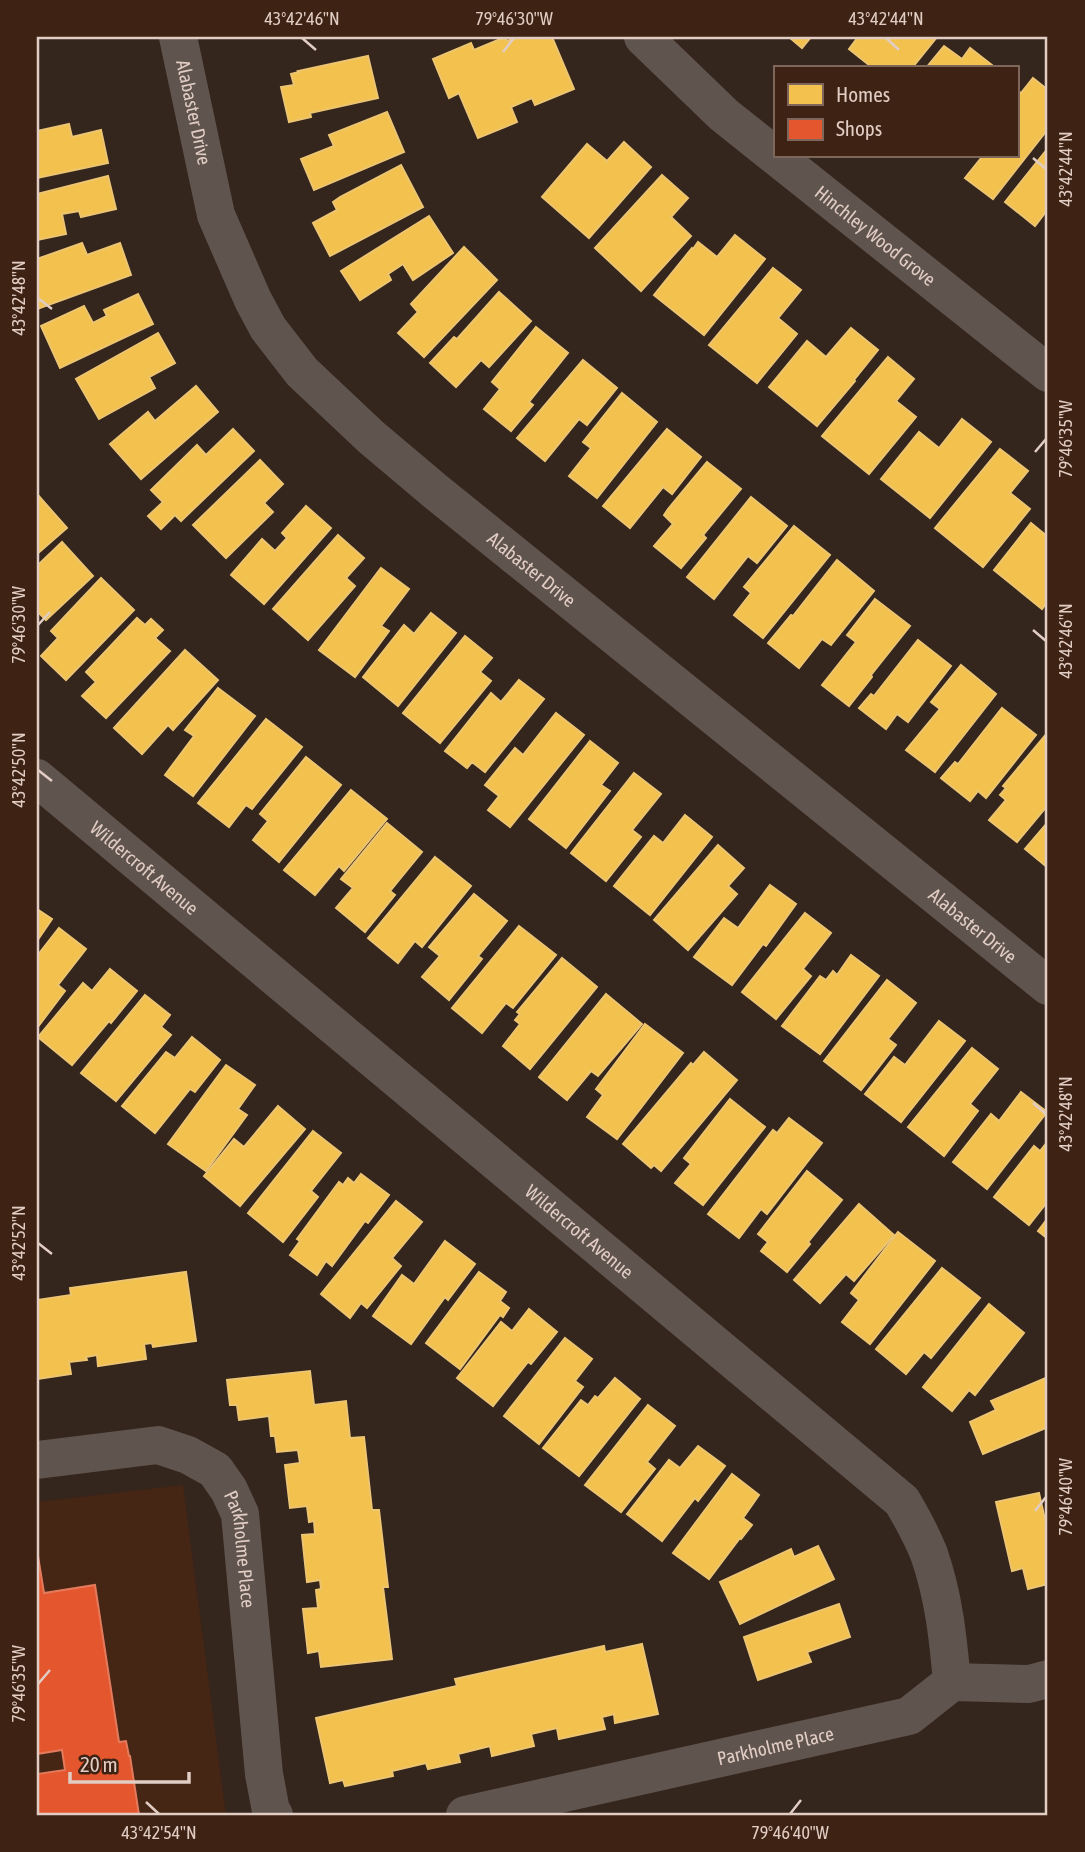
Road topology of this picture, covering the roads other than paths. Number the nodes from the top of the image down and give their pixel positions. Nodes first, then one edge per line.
1 (178, 37) edge
2 (643, 37) edge
3 (774, 155) edge
4 (778, 158) edge
5 (1048, 373) edge
6 (37, 778) edge
7 (1048, 986) edge
8 (37, 1460) edge
9 (1048, 1679) edge
10 (952, 1682) junction
11 (274, 1815) edge
12 (465, 1815) edge

1 - 7 street, Alabaster Drive
2 - 3 street, Hinchley Wood Grove
4 - 5 street, Hinchley Wood Grove
6 - 10 street, Wildercroft Avenue
8 - 11 street, Parkholme Place
9 - 10 street
10 - 12 street, Parkholme Place

